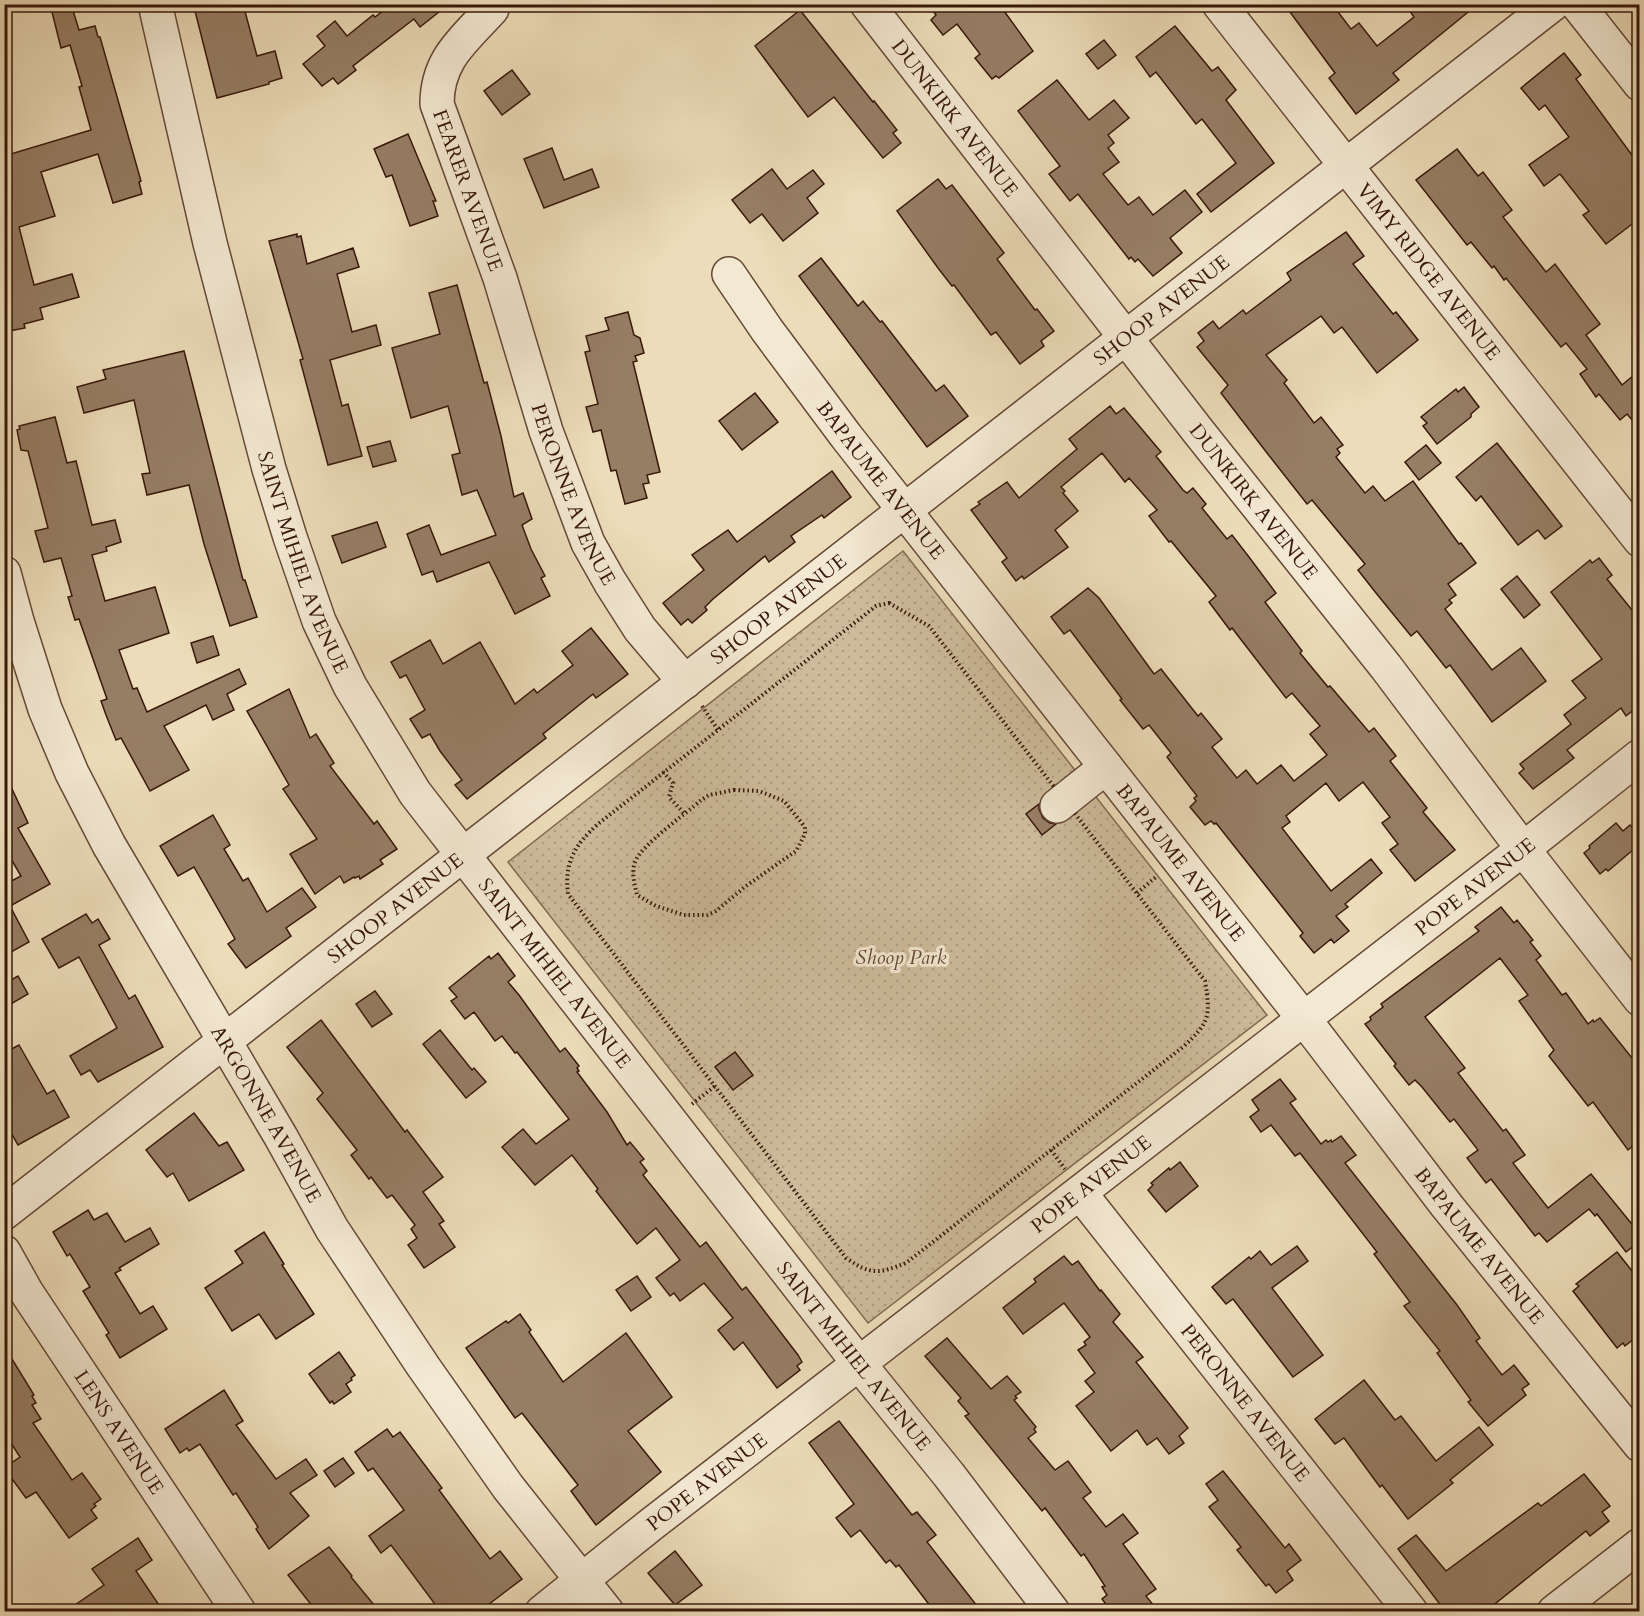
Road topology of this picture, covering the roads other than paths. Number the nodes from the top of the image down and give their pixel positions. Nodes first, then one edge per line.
1 (155, 4) edge
2 (494, 4) edge
3 (867, 4) edge
4 (1219, 4) edge
5 (1553, 4) edge
6 (1577, 4) edge
7 (1640, 84) edge
8 (1348, 166) junction
9 (729, 274) dead end
10 (503, 286) joint
11 (1126, 338) junction
12 (905, 511) junction
13 (1640, 540) edge
14 (4, 573) edge
15 (693, 694) junction
16 (1640, 756) edge
17 (1106, 767) junction
18 (1061, 803) road end
19 (1523, 849) junction
20 (463, 854) junction
21 (1640, 999) edge
22 (1304, 1019) junction
23 (224, 1042) junction
24 (1080, 1193) junction
25 (4, 1213) edge
26 (4, 1252) edge
27 (860, 1365) junction
28 (1640, 1445) edge
29 (1640, 1545) edge
30 (582, 1580) junction
31 (239, 1611) edge
32 (542, 1611) edge
33 (607, 1611) edge
34 (1053, 1611) edge
35 (1411, 1611) edge
36 (1554, 1611) edge

1 - 20 street, SAINT MIHIEL AVENUE
2 - 10 street, FEARER AVENUE
3 - 11 street, DUNKIRK AVENUE
4 - 8 street, VIMY RIDGE AVENUE
5 - 8 street, SHOOP AVENUE
6 - 7 street
8 - 11 street, SHOOP AVENUE
8 - 13 street, VIMY RIDGE AVENUE
9 - 12 street, BAPAUME AVENUE
10 - 15 street, PERONNE AVENUE
11 - 12 street, SHOOP AVENUE
11 - 19 street, DUNKIRK AVENUE
12 - 15 street, SHOOP AVENUE
12 - 17 street, BAPAUME AVENUE
14 - 23 street, ARGONNE AVENUE
15 - 20 street, SHOOP AVENUE
16 - 19 street, POPE AVENUE
17 - 18 street
17 - 22 street, BAPAUME AVENUE
19 - 21 street, DUNKIRK AVENUE
19 - 22 street, POPE AVENUE
20 - 23 street, SHOOP AVENUE
20 - 27 street, SAINT MIHIEL AVENUE
22 - 24 street, POPE AVENUE
22 - 28 street, BAPAUME AVENUE
23 - 25 street, SHOOP AVENUE
23 - 30 street, ARGONNE AVENUE
24 - 27 street, POPE AVENUE
24 - 35 street, PERONNE AVENUE
26 - 31 street, LENS AVENUE
27 - 30 street, POPE AVENUE
27 - 34 street, SAINT MIHIEL AVENUE
29 - 36 street
30 - 32 street, POPE AVENUE
30 - 33 street, ARGONNE AVENUE

